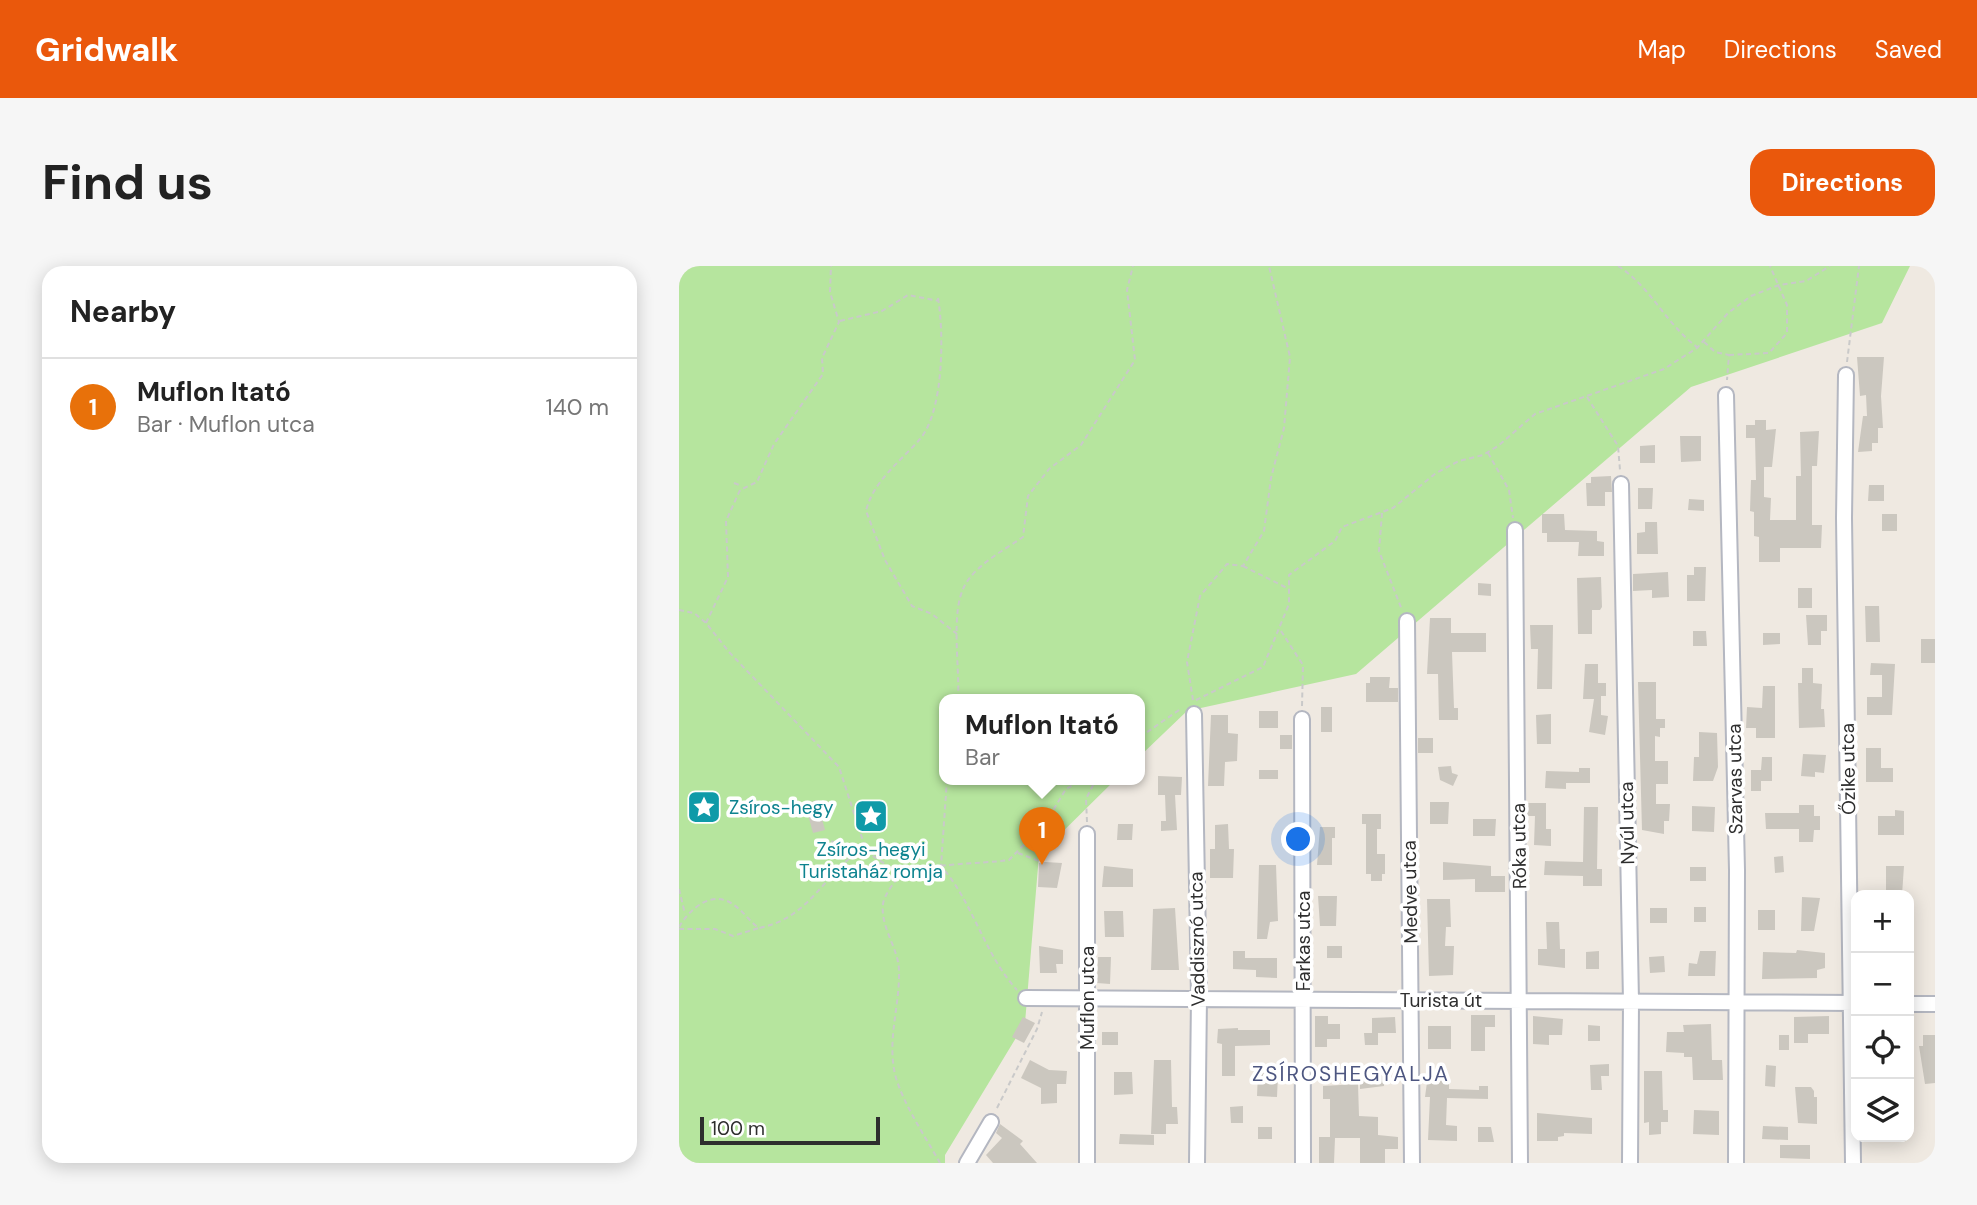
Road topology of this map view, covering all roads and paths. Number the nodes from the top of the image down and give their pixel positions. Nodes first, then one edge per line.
1 (831, 266) edge
2 (1133, 266) edge
3 (1269, 266) edge
4 (1618, 266) edge
5 (1770, 266) edge
6 (1830, 266) edge
7 (1859, 266) edge
8 (1779, 285) junction
9 (839, 322) junction
10 (1703, 341) junction
11 (1697, 348) junction
12 (1729, 355) junction
13 (1846, 375) joint
14 (1586, 396) junction
15 (1726, 396) joint
16 (1488, 452) junction
17 (734, 483) dead end
18 (1621, 484) joint
19 (743, 486) junction
20 (1382, 513) junction
21 (1515, 530) joint
22 (1243, 566) junction
23 (1288, 588) junction
24 (679, 610) edge
25 (1407, 621) joint
26 (706, 623) junction
27 (1280, 630) junction
28 (958, 635) junction
29 (958, 694) edge
30 (1190, 708) junction
31 (1302, 719) joint
32 (1145, 734) edge
33 (947, 785) edge
34 (1073, 785) edge
35 (1093, 785) edge
36 (1087, 834) joint
37 (823, 839) dead end
38 (1017, 852) junction
39 (870, 854) junction
40 (851, 856) junction
41 (1039, 860) dead end
42 (940, 866) junction
43 (901, 875) junction
44 (679, 889) edge
45 (686, 915) junction
46 (679, 928) edge
47 (759, 928) junction
48 (1853, 953) edge
49 (1025, 998) joint
50 (1046, 998) junction
51 (1088, 998) junction
52 (1199, 998) junction
53 (1303, 999) junction
54 (1411, 1000) junction
55 (1521, 1000) junction
56 (1631, 1001) junction
57 (1735, 1002) junction
58 (1851, 1003) edge
59 (1914, 1004) edge
60 (1935, 1004) edge
61 (1854, 1016) edge
62 (991, 1122) joint
63 (940, 1163) edge
64 (967, 1163) edge
65 (1087, 1163) edge
66 (1197, 1163) edge
67 (1303, 1163) edge
68 (1412, 1163) edge
69 (1520, 1163) edge
70 (1630, 1163) edge
71 (1736, 1163) edge
72 (1853, 1163) edge

1 - 9 path
2 - 28 path
3 - 22 path
4 - 11 path
5 - 8 path
6 - 8 path
7 - 13 path
8 - 10 path
8 - 12 path
9 - 19 path
9 - 28 path
10 - 11 path
10 - 12 path
11 - 14 path
12 - 15 path
13 - 48 street, Őzike utca
14 - 16 path
14 - 18 path
15 - 57 street, Szarvas utca
16 - 20 path
16 - 21 path
17 - 19 path
18 - 56 street, Nyúl utca
19 - 26 path
20 - 23 path
20 - 25 path
21 - 55 street, Róka utca
22 - 23 path
22 - 30 path
23 - 27 path
24 - 26 path
25 - 54 street, Medve utca
26 - 39 path
27 - 30 path
27 - 31 path
28 - 29 path
30 - 32 path
30 - 52 street, Vaddisznó utca
31 - 53 street, Farkas utca
33 - 42 path
34 - 38 path
35 - 36 path
36 - 51 street, Muflon utca
37 - 40 path
38 - 41 path
38 - 42 path
39 - 40 path
39 - 43 path
40 - 47 path
42 - 43 path
42 - 49 path
43 - 63 path
44 - 45 path
45 - 46 path
45 - 47 path
46 - 47 path
49 - 50 street, Turista út
50 - 51 street, Turista út
50 - 62 path
51 - 52 street, Turista út
51 - 65 street, Muflon utca
52 - 53 street, Turista út
52 - 66 street, Vaddisznó utca
53 - 54 street, Turista út
53 - 67 street, Farkas utca
54 - 55 street, Turista út
54 - 68 street, Medve utca
55 - 56 street, Turista út
55 - 69 street, Róka utca
56 - 57 street, Turista út
56 - 70 street, Nyúl utca
57 - 58 street, Turista út
57 - 71 street, Szarvas utca
59 - 60 street
61 - 72 street, Őzike utca
62 - 64 street

